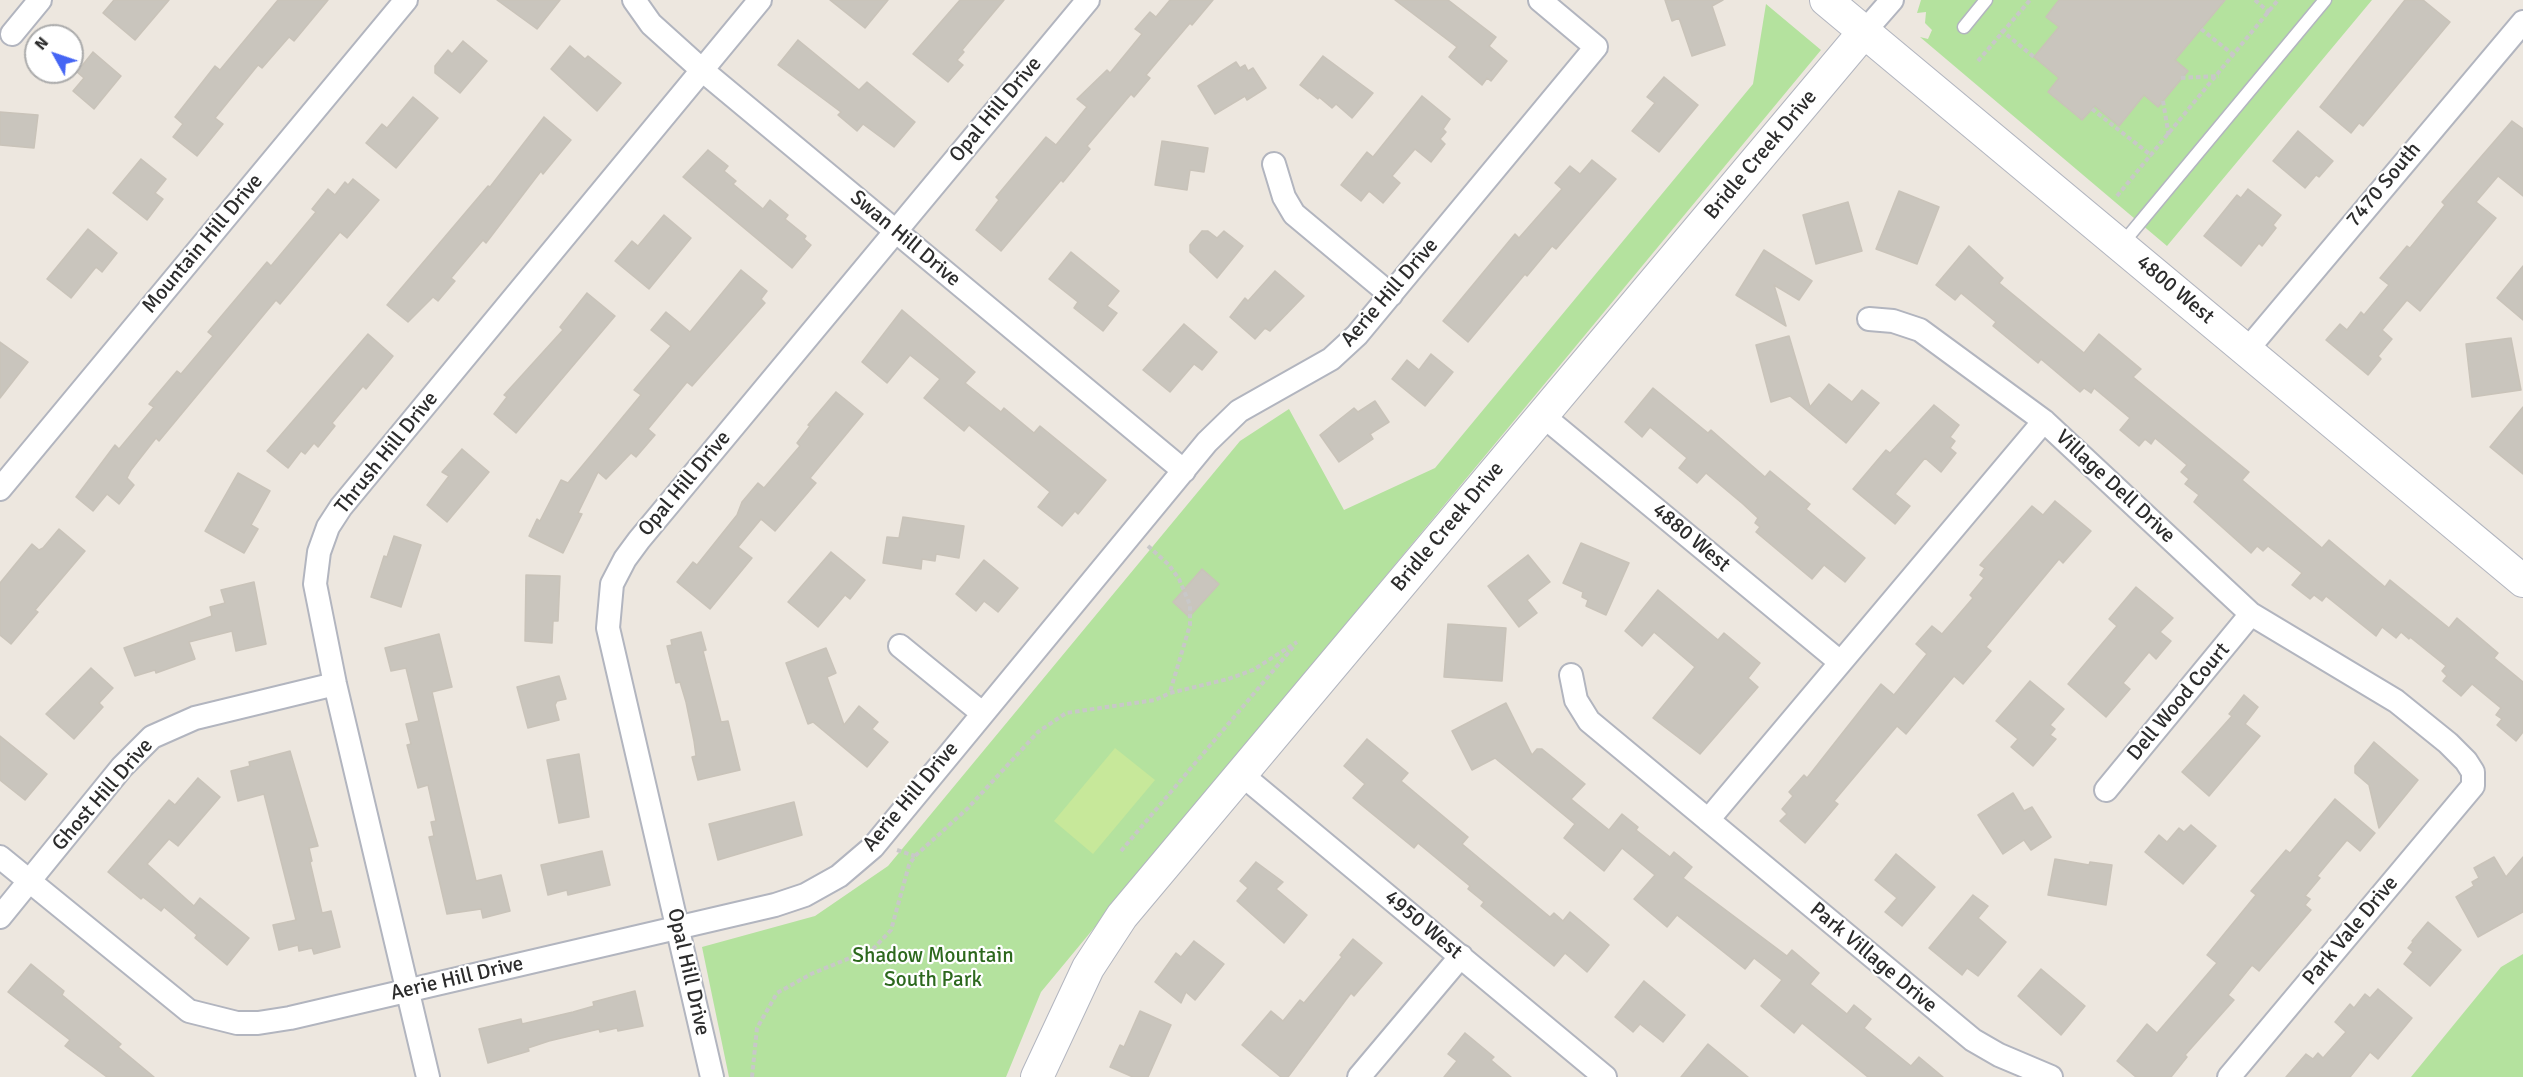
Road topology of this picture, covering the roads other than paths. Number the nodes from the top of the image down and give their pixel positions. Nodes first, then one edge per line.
1 (40, 0) edge
2 (406, 0) edge
3 (634, 0) edge
4 (760, 0) edge
5 (1088, 0) edge
6 (1539, 0) edge
7 (1826, 0) edge
8 (1892, 0) edge
9 (1986, 0) edge
10 (2325, 0) edge
11 (2523, 22) edge
12 (1964, 27) dead end
13 (1864, 32) junction
14 (12, 34) dead end
15 (702, 70) junction
16 (1274, 164) dead end
17 (895, 231) junction
18 (2121, 245) junction
19 (1391, 295) junction
20 (1869, 320) dead end
21 (2247, 350) junction
22 (1542, 415) junction
23 (2044, 421) junction
24 (1184, 471) junction
25 (4, 475) edge
26 (2523, 581) edge
27 (2252, 614) junction
28 (900, 646) dead end
29 (1840, 662) junction
30 (1571, 675) dead end
31 (335, 684) junction
32 (982, 713) junction
33 (1241, 774) junction
34 (2473, 786) joint
35 (2106, 790) dead end
36 (1708, 820) junction
37 (0, 857) edge
38 (29, 881) junction
39 (0, 917) edge
40 (678, 927) junction
41 (1461, 956) junction
42 (409, 991) junction
43 (428, 1077) edge
44 (712, 1077) edge
45 (1037, 1077) edge
46 (1359, 1077) edge
47 (1605, 1077) edge
48 (2051, 1077) edge
49 (2229, 1077) edge

1 - 14 street
2 - 25 street, Mountain Hill Drive
3 - 15 street, Swan Hill Drive
4 - 15 street, Thrush Hill Drive
5 - 17 street, Opal Hill Drive
6 - 19 street, Aerie Hill Drive
7 - 13 street, 4800 West
8 - 13 street, Bridle Creek Drive
9 - 12 lane
10 - 18 lane
11 - 21 street, 7470 South
13 - 18 street, 4800 West
13 - 22 street, Bridle Creek Drive
15 - 17 street, Swan Hill Drive
15 - 31 street, Thrush Hill Drive
16 - 19 street
17 - 24 street, Swan Hill Drive
17 - 40 street, Opal Hill Drive
18 - 21 street, 4800 West
19 - 24 street, Aerie Hill Drive
20 - 23 street
21 - 26 street, 4800 West
22 - 29 street, 4880 West
22 - 33 street, Bridle Creek Drive
23 - 27 street, Village Dell Drive
23 - 29 street, Village Dell Drive
24 - 32 street, Aerie Hill Drive
27 - 34 street, Village Dell Drive
27 - 35 street, Dell Wood Court
28 - 32 street
29 - 36 street, Village Dell Drive
30 - 36 street, Park Village Drive
31 - 38 street, Ghost Hill Drive
31 - 42 street, Thrush Hill Drive
32 - 40 street, Aerie Hill Drive
33 - 41 street, 4950 West
33 - 45 street, Bridle Creek Drive
34 - 49 street, Park Vale Drive
36 - 48 street, Park Village Drive
37 - 38 street, Aerie Hill Drive
38 - 39 street, Ghost Hill Drive
38 - 42 street, Aerie Hill Drive
40 - 42 street, Aerie Hill Drive
40 - 44 street, Opal Hill Drive
41 - 46 street
41 - 47 street, 4950 West
42 - 43 street, Thrush Hill Drive

